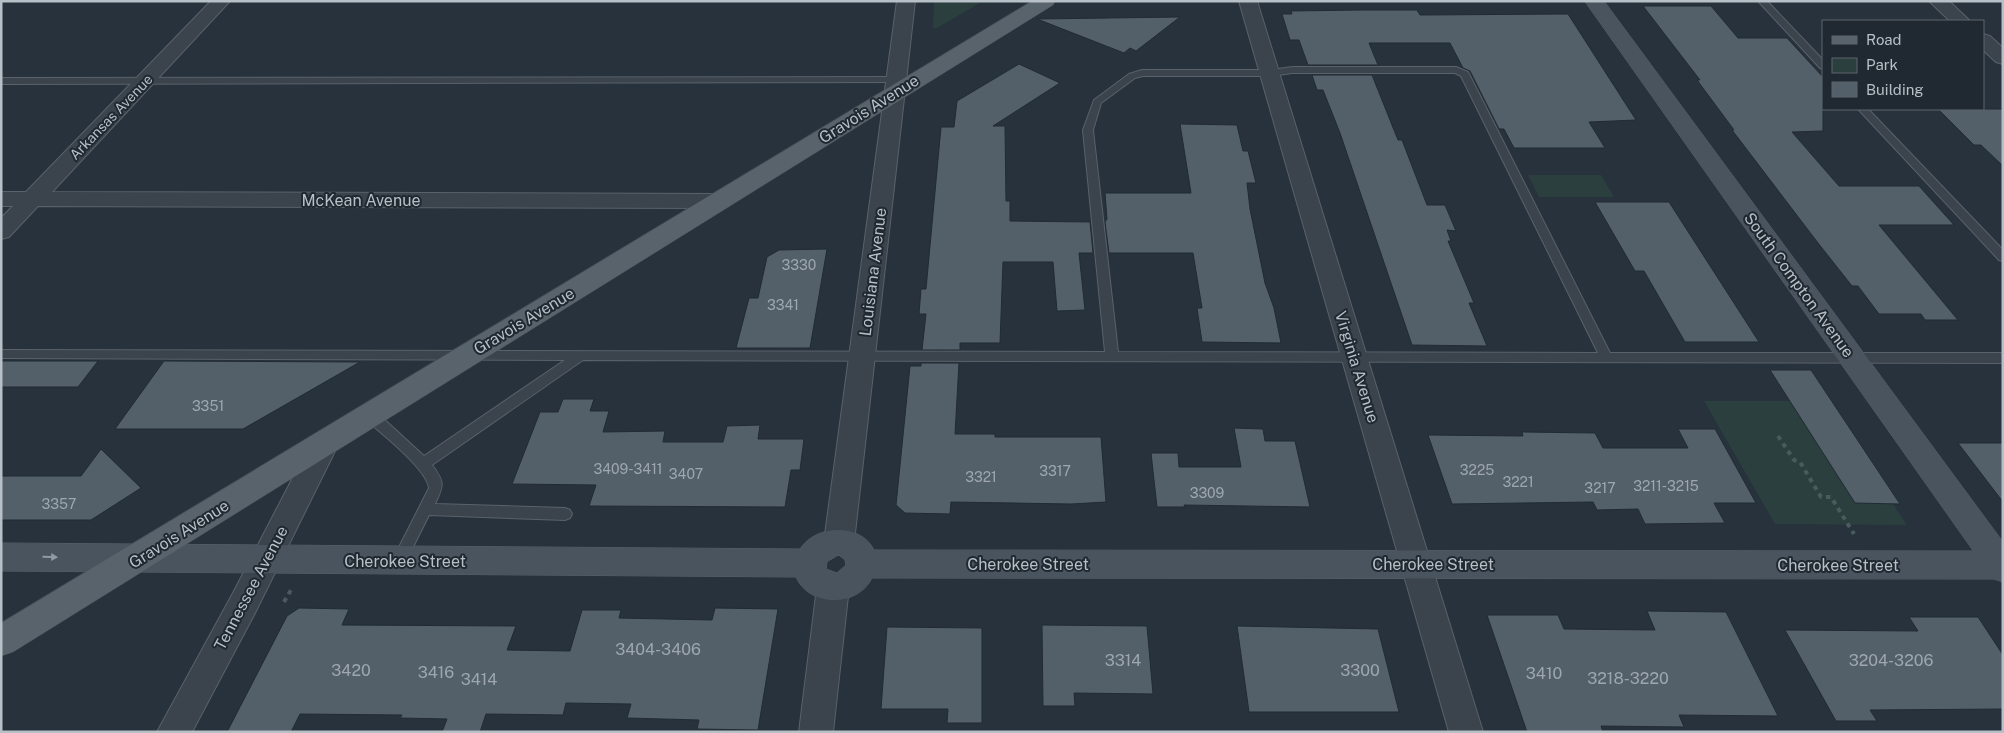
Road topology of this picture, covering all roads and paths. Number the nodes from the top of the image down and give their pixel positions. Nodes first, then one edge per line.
1 (221, 1) edge
2 (906, 1) edge
3 (1046, 1) edge
4 (1248, 1) edge
5 (1594, 1) edge
6 (1762, 1) edge
7 (1938, 1) edge
8 (1960, 20) edge
9 (1984, 41) edge
10 (2003, 58) edge
11 (1822, 65) edge
12 (1271, 73) junction
13 (1, 81) edge
14 (145, 81) junction
15 (896, 86) junction
16 (1864, 110) edge
17 (1, 199) edge
18 (33, 199) junction
19 (721, 201) junction
20 (1, 232) edge
21 (2003, 258) edge
22 (1, 354) edge
23 (1112, 355) junction
24 (1353, 355) junction
25 (467, 356) junction
26 (579, 356) junction
27 (862, 356) junction
28 (1606, 357) junction
29 (1851, 357) junction
30 (2003, 358) edge
31 (370, 416) junction
32 (1778, 436) dead end
33 (325, 443) junction
34 (423, 464) junction
35 (426, 509) junction
36 (565, 514) dead end
37 (1854, 534) dead end
38 (839, 542) junction
39 (1, 557) edge
40 (137, 559) junction
41 (266, 560) junction
42 (399, 561) junction
43 (810, 563) junction
44 (862, 564) junction
45 (1416, 564) junction
46 (2002, 566) edge
47 (834, 587) junction
48 (1, 641) edge
49 (174, 732) edge
50 (816, 732) edge
51 (1466, 732) edge

1 - 14 street, Arkansas Avenue
2 - 15 street, Louisiana Avenue
3 - 15 main road, Gravois Avenue
4 - 12 street, Virginia Avenue
5 - 29 street, South Compton Avenue
6 - 11 lane
7 - 8 street
9 - 10 street
12 - 23 lane
12 - 24 street, Virginia Avenue
12 - 28 lane
13 - 14 lane
14 - 15 lane
14 - 18 street, Arkansas Avenue
15 - 19 main road, Gravois Avenue
15 - 27 street, Louisiana Avenue
16 - 21 lane
17 - 18 street, McKean Avenue
18 - 19 street, McKean Avenue
18 - 20 street, Arkansas Avenue
19 - 25 main road, Gravois Avenue
22 - 25 lane
23 - 24 lane
23 - 27 lane
24 - 28 lane
24 - 45 street, Virginia Avenue
25 - 26 lane
25 - 31 main road, Gravois Avenue
26 - 27 lane
26 - 34 lane
27 - 38 street, Louisiana Avenue
28 - 29 lane
29 - 30 lane
29 - 46 street, South Compton Avenue
31 - 33 main road, Gravois Avenue
31 - 34 lane
32 - 37 path
33 - 40 main road, Gravois Avenue
33 - 41 street, Tennessee Avenue
34 - 35 lane
35 - 36 lane
35 - 42 lane
38 - 43 street
38 - 44 street
39 -> 40 street, Cherokee Street
40 - 41 street, Cherokee Street
40 - 48 main road, Gravois Avenue
41 - 42 street, Cherokee Street
41 - 49 street, Tennessee Avenue
42 - 43 street, Cherokee Street
43 - 47 street
44 - 45 street, Cherokee Street
44 - 47 street
45 - 46 street, Cherokee Street
45 - 51 street, Virginia Avenue
47 - 50 street

